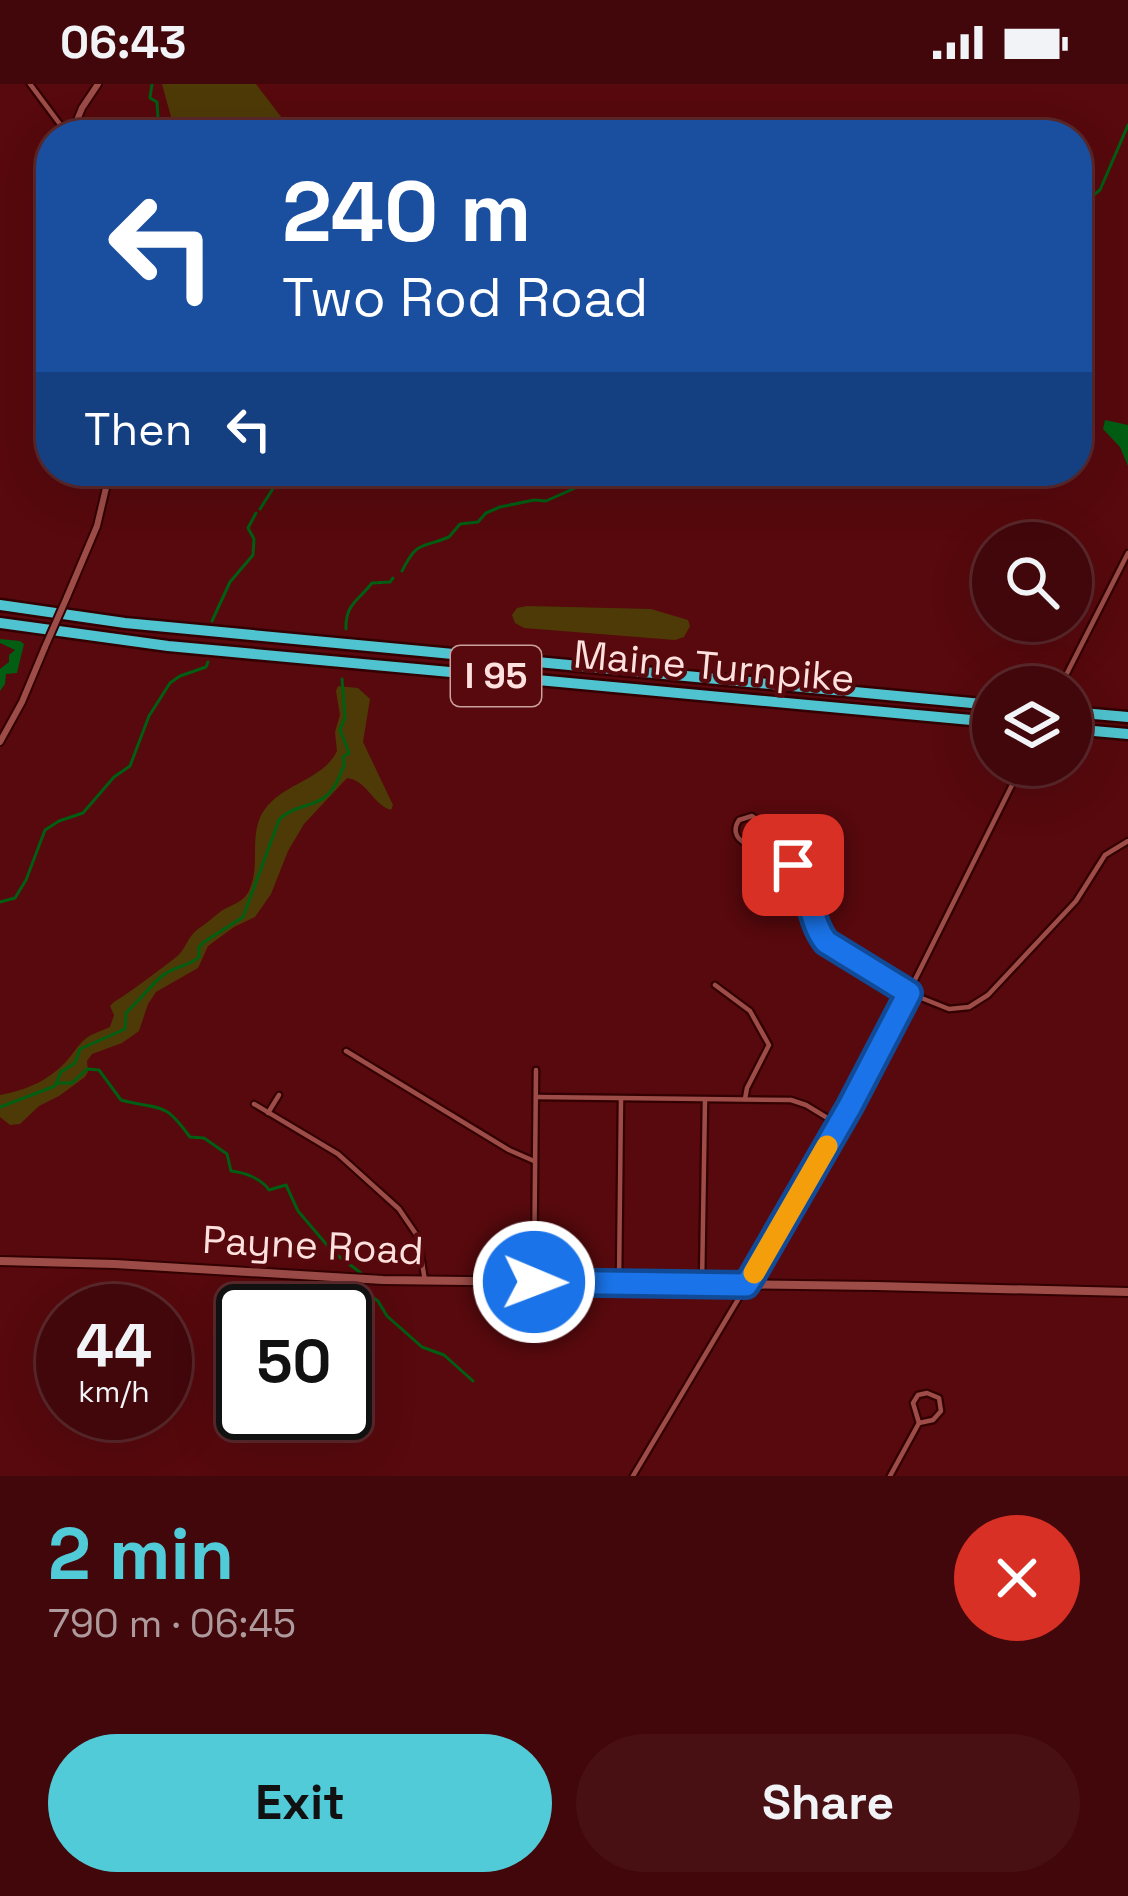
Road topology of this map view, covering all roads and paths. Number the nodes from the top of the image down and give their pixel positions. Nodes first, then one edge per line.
1 (30, 84) edge
2 (98, 84) edge
3 (58, 120) edge
4 (76, 120) edge
5 (106, 486) edge
6 (1128, 553) edge
7 (0, 605) edge
8 (0, 623) edge
9 (1071, 666) edge
10 (972, 702) edge
11 (1092, 714) edge
12 (1128, 717) edge
13 (972, 720) edge
14 (1092, 731) edge
15 (1128, 734) edge
16 (0, 742) edge
17 (1012, 786) edge
18 (1128, 841) edge
19 (765, 842) junction
20 (715, 985) dead end
21 (909, 993) junction
22 (346, 1052) dead end
23 (536, 1070) dead end
24 (279, 1094) dead end
25 (536, 1097) junction
26 (621, 1099) junction
27 (745, 1099) junction
28 (705, 1100) junction
29 (254, 1104) dead end
30 (268, 1113) junction
31 (839, 1125) junction
32 (534, 1161) junction
33 (0, 1261) edge
34 (349, 1279) junction
35 (424, 1281) junction
36 (534, 1282) junction
37 (619, 1282) junction
38 (349, 1284) edge
39 (702, 1284) junction
40 (746, 1285) junction
41 (1128, 1292) edge
42 (919, 1423) junction
43 (633, 1476) edge
44 (890, 1476) edge

1 - 3 street
2 - 4 street
5 - 16 street, bridge
6 - 9 street
7 - 10 highway, Maine Turnpike / I 95
8 - 13 highway, Maine Turnpike / I 95
11 - 12 highway
14 - 15 highway
17 - 21 street
18 - 21 street
19 - 19 street
19 - 21 street
20 - 27 street
21 - 31 street
22 - 32 street
23 - 25 street
24 - 30 street
25 - 26 street
25 - 32 street
26 - 28 street
26 - 37 street
27 - 28 street
27 - 31 street
28 - 39 street
29 - 30 street
30 - 35 street
31 - 40 street
32 - 36 street
33 - 34 main road, Payne Road
34 - 35 main road, Payne Road
34 - 38 street
35 - 36 main road, Payne Road
36 - 37 main road, Payne Road
37 - 39 main road, Payne Road
39 - 40 main road, Payne Road
40 - 41 main road, Payne Road
40 - 43 street
42 - 42 street
42 - 44 street

